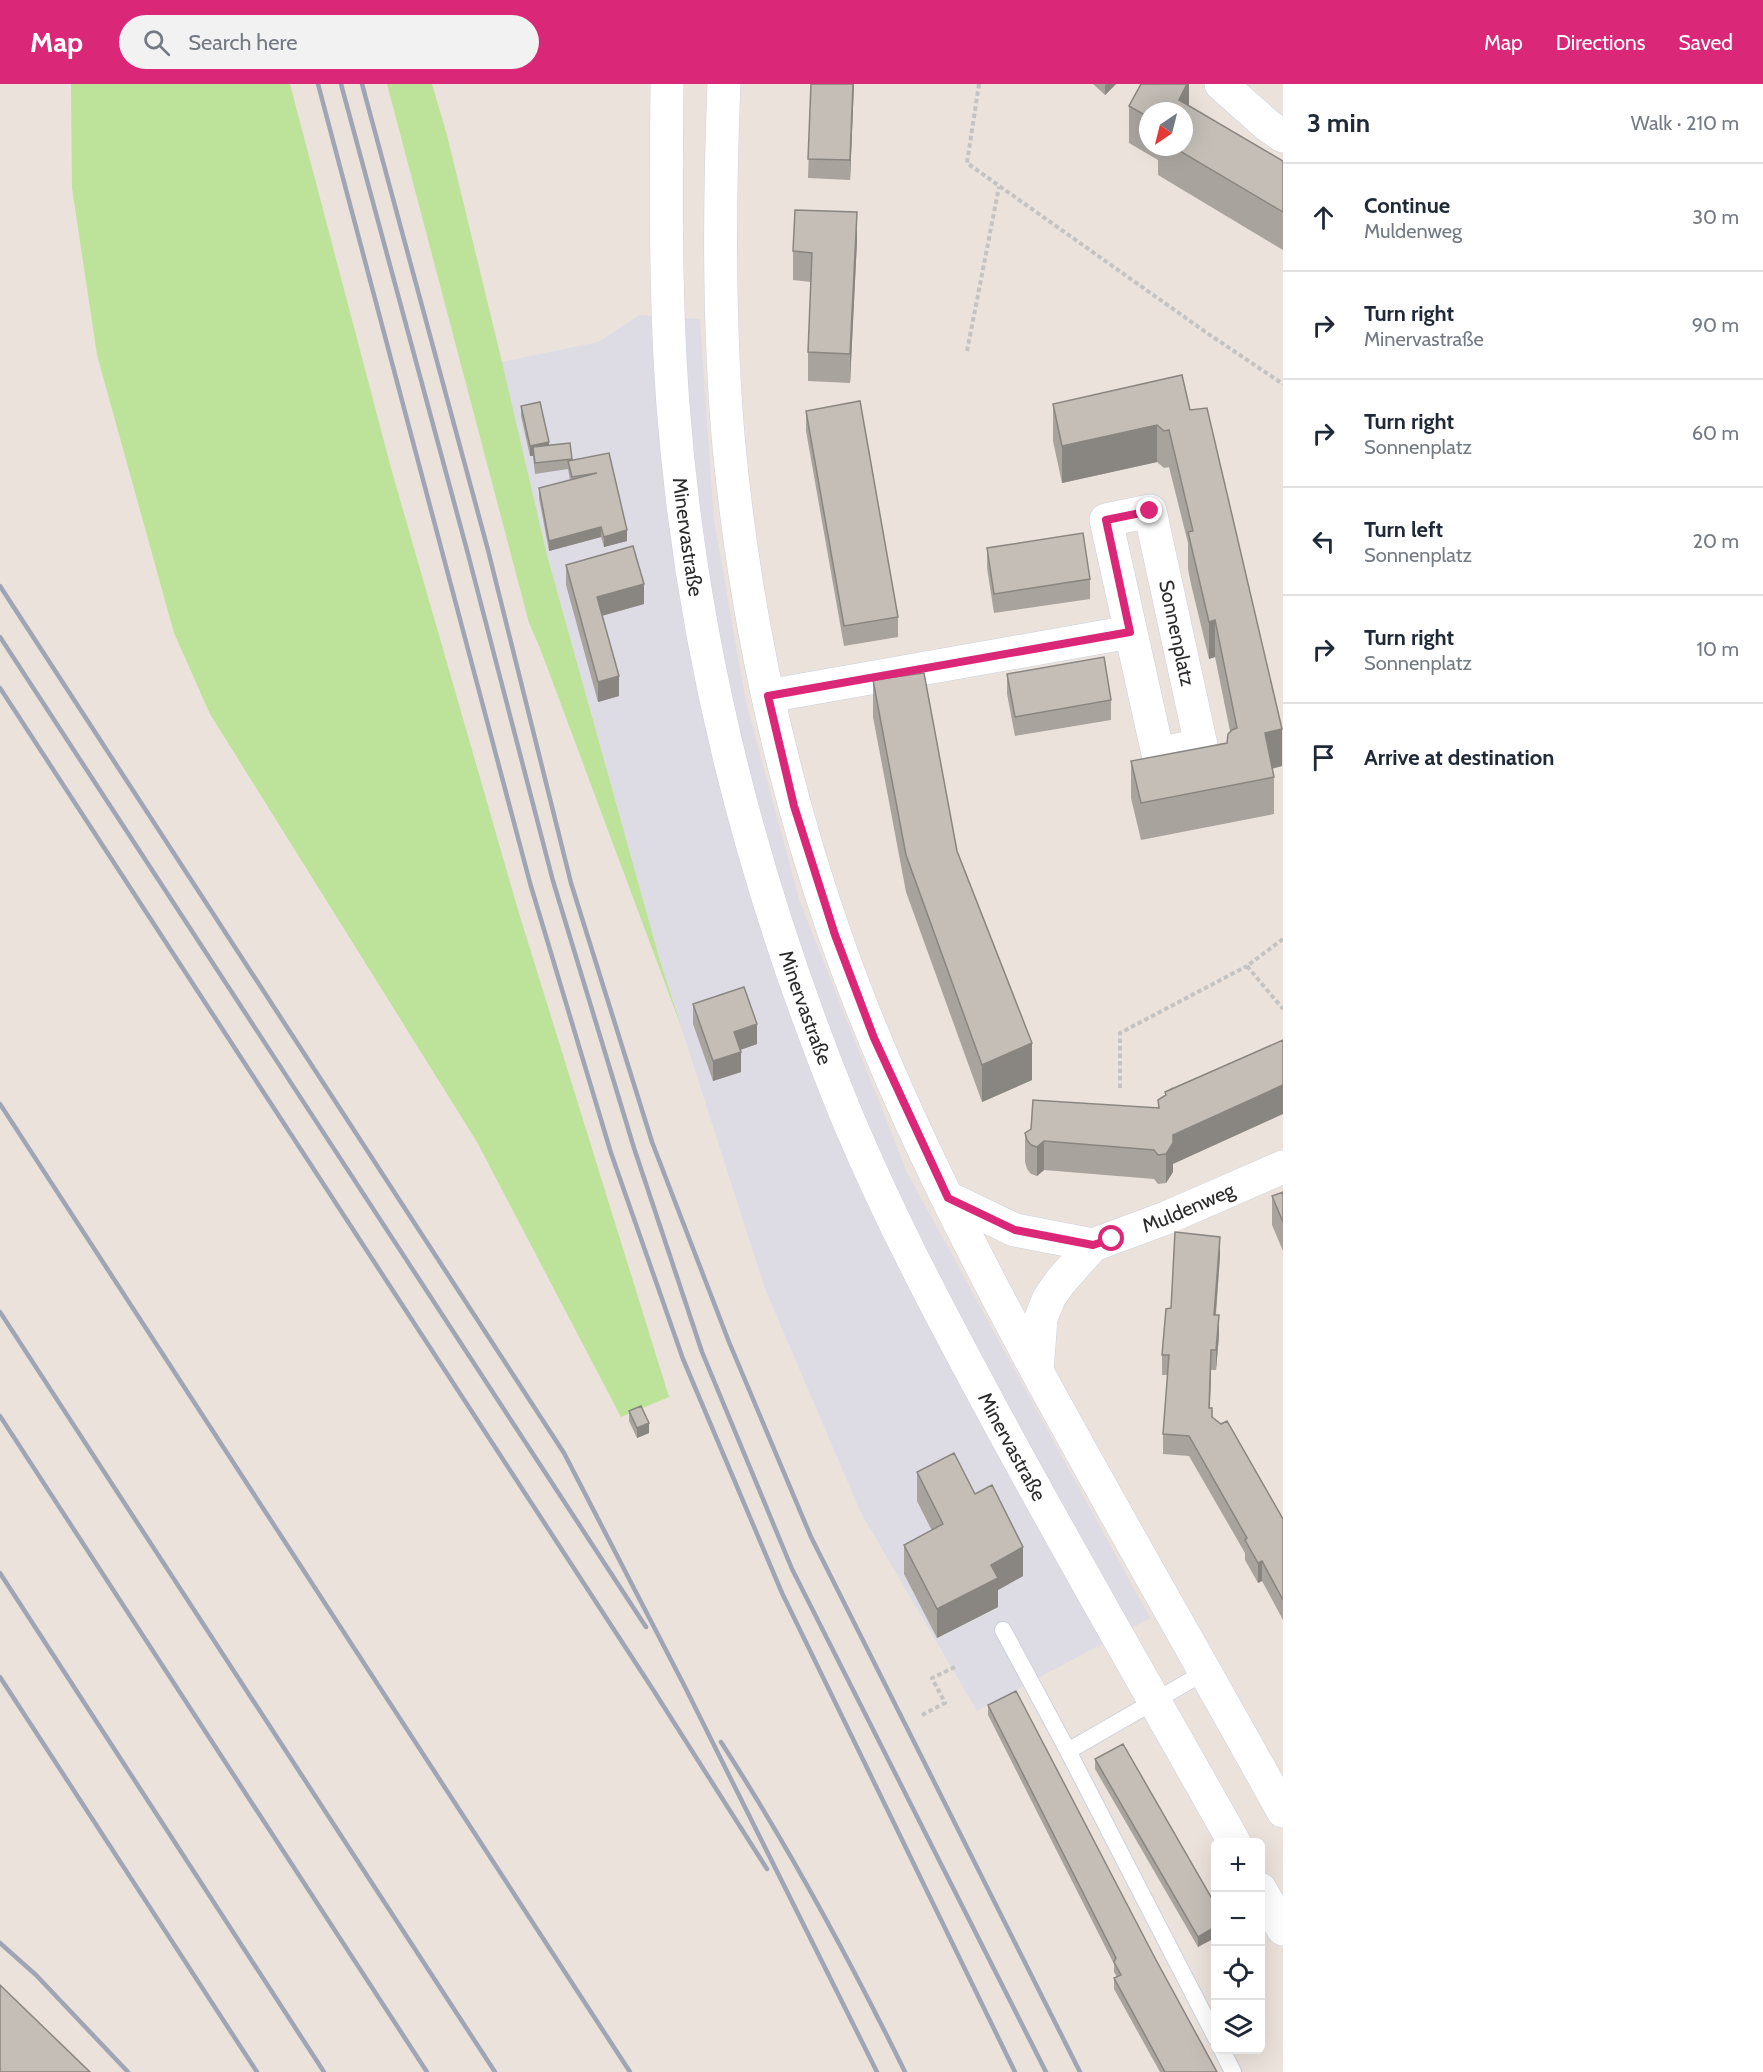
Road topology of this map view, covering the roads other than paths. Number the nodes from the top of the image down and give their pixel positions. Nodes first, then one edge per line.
1 (667, 84) edge
2 (724, 84) edge
3 (1221, 84) edge
4 (1283, 136) edge
5 (1130, 632) junction
6 (768, 696) junction
7 (1283, 1167) edge
8 (948, 1198) junction
9 (1093, 1245) junction
10 (1037, 1371) junction
11 (1003, 1630) dead end
12 (1205, 1672) junction
13 (1156, 1702) junction
14 (1068, 1751) junction
15 (1283, 1811) edge
16 (1232, 1838) edge
17 (1262, 1892) edge
18 (1283, 1929) edge
19 (1211, 2030) edge
20 (1224, 2054) edge
21 (1233, 2072) edge

1 - 13 main road, Minervastraße
2 - 6 main road
3 - 4 main road
5 - 5 main road, Sonnenplatz
5 - 6 main road
6 - 8 main road
7 - 9 main road, Muldenweg
8 - 9 main road
8 - 10 main road
9 - 10 main road, Muldenweg
10 - 12 main road
11 - 14 lane
12 - 13 lane
12 - 15 main road
13 - 14 lane
13 - 16 main road, Minervastraße
14 - 19 lane
17 - 18 main road
20 - 21 lane

